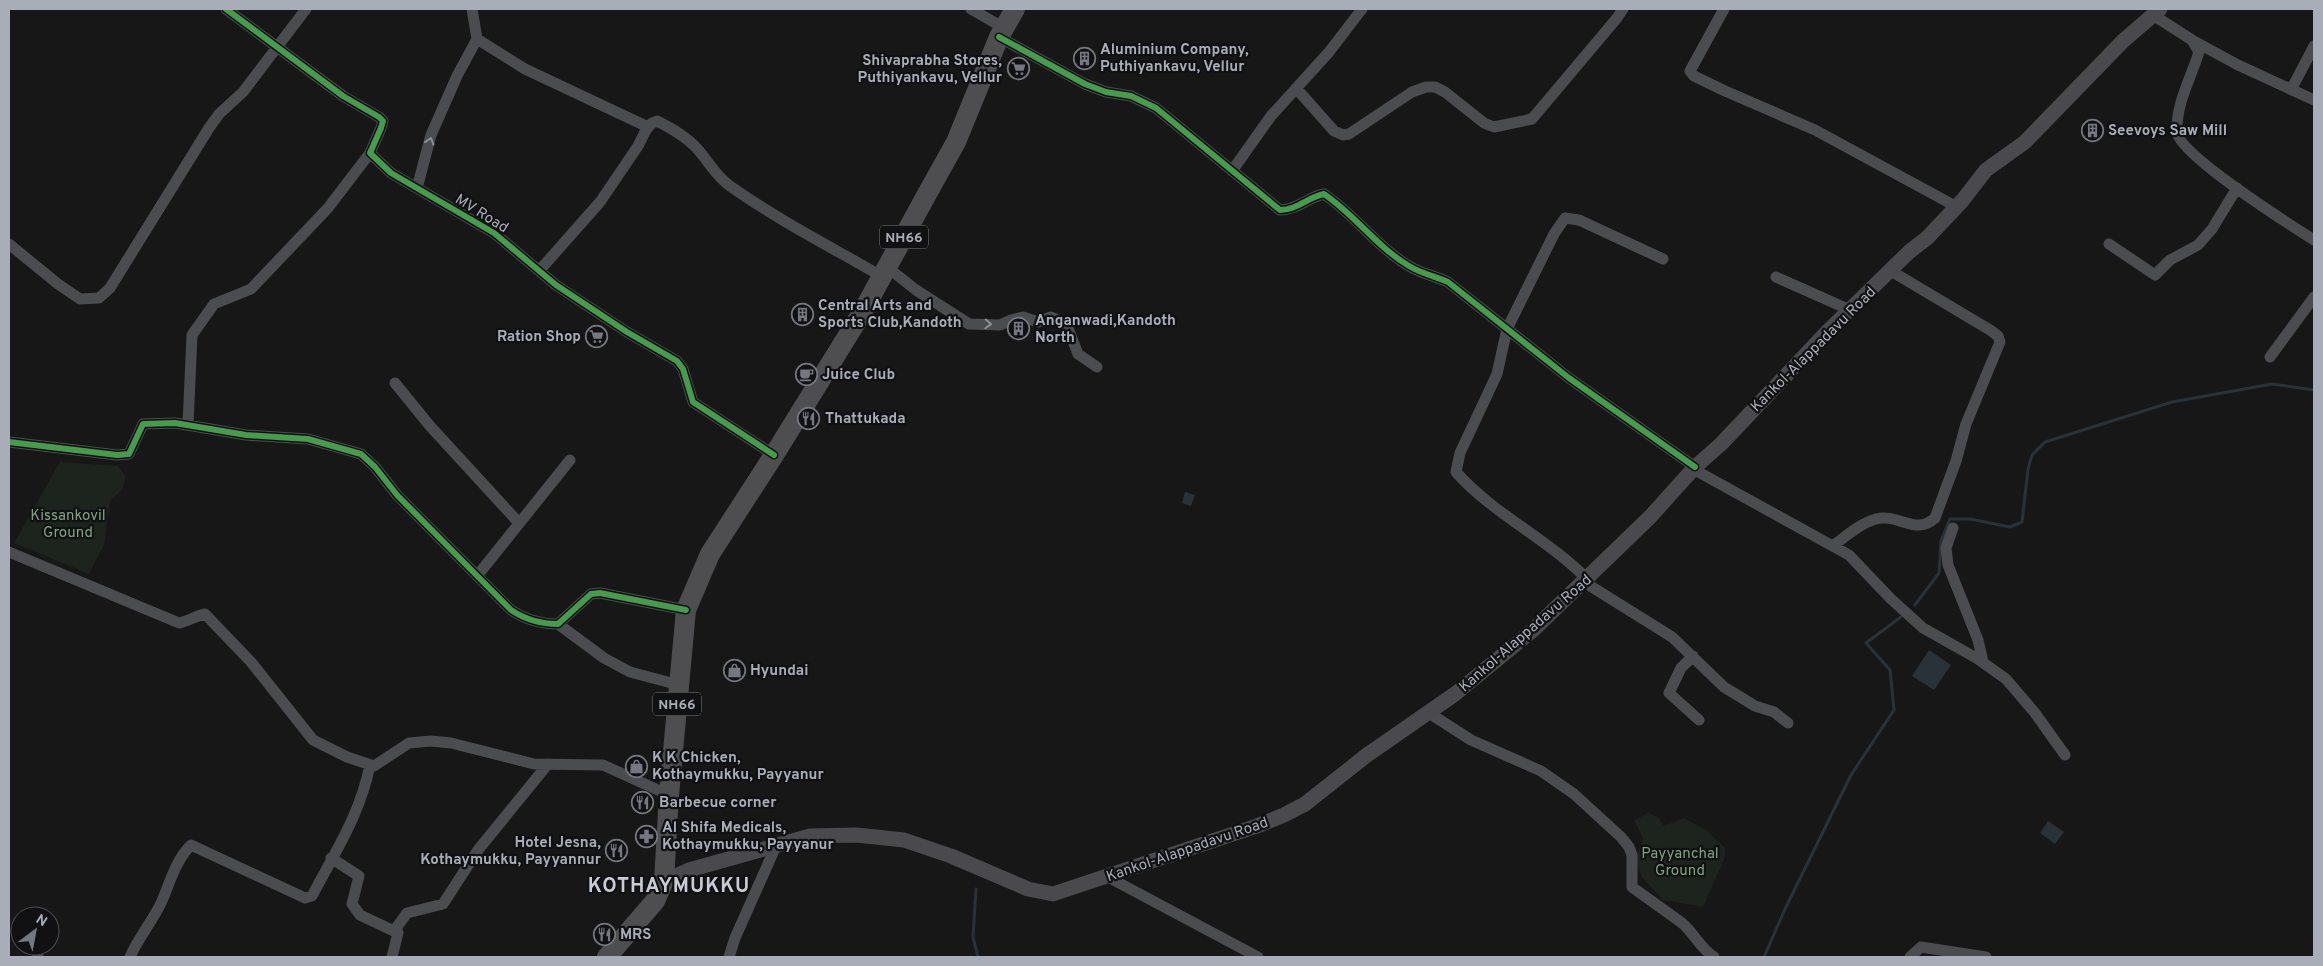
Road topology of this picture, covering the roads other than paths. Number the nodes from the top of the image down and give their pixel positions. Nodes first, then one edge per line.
1 (226, 9) edge
2 (306, 9) edge
3 (472, 9) edge
4 (971, 9) edge
5 (1015, 9) edge
6 (1362, 9) edge
7 (1623, 9) edge
8 (1724, 9) edge
9 (2157, 12) edge
10 (1002, 32) junction
11 (477, 39) junction
12 (2192, 40) junction
13 (2314, 46) edge
14 (278, 48) junction
15 (1296, 88) junction
16 (2292, 88) junction
17 (2314, 100) edge
18 (648, 127) junction
19 (370, 153) junction
20 (1232, 171) junction
21 (417, 188) junction
22 (2237, 188) junction
23 (1957, 207) junction
24 (2314, 240) edge
25 (9, 244) edge
26 (2109, 244) dead end
27 (1664, 259) dead end
28 (539, 271) junction
29 (1891, 271) junction
30 (884, 272) junction
31 (1776, 277) dead end
32 (2314, 297) edge
33 (1850, 310) junction
34 (1508, 329) junction
35 (2270, 357) dead end
36 (1097, 367) dead end
37 (395, 383) dead end
38 (188, 425) junction
39 (9, 442) edge
40 (774, 455) junction
41 (570, 460) dead end
42 (1694, 468) junction
43 (519, 523) junction
44 (1953, 528) dead end
45 (1834, 545) junction
46 (9, 552) edge
47 (477, 576) junction
48 (1585, 581) junction
49 (686, 610) junction
50 (558, 624) junction
51 (1693, 656) junction
52 (1983, 662) junction
53 (679, 685) junction
54 (1429, 713) junction
55 (1699, 720) dead end
56 (1788, 723) dead end
57 (2065, 755) dead end
58 (548, 764) junction
59 (370, 765) junction
60 (669, 795) junction
61 (776, 846) junction
62 (332, 858) junction
63 (1106, 876) junction
64 (664, 881) junction
65 (394, 932) junction
66 (130, 957) edge
67 (392, 957) edge
68 (608, 957) edge
69 (729, 957) edge
70 (1258, 957) edge
71 (1714, 957) edge
72 (1910, 957) edge
73 (1986, 957) edge

1 - 14 street
2 - 14 street
3 - 11 street
4 - 10 street
5 - 10 highway, NH66
6 - 15 street
7 - 15 street
8 - 23 street
9 - 12 street
9 - 23 main road, Kankol-Alappadavu Road
10 - 20 street
10 - 30 highway, NH66
11 - 18 street
21 -> 11 street
12 - 16 street
12 - 22 street
13 - 16 street
14 - 19 street
14 - 25 street
15 - 20 street
16 - 17 street
18 - 28 street
18 - 30 street
19 - 21 street, MV Road
19 - 38 street
20 - 34 street
21 - 28 street, MV Road
22 - 24 street
22 - 26 street
23 - 29 main road, Kankol-Alappadavu Road
27 - 34 street
28 - 40 street, MV Road
29 - 33 main road, Kankol-Alappadavu Road
29 - 45 street
30 -> 36 street
30 - 40 highway, NH66
31 - 33 street
32 - 35 street
33 - 42 main road, Kankol-Alappadavu Road
34 - 42 street
34 - 48 street
37 - 43 street
38 - 39 street
38 - 47 street
40 - 49 highway, NH66
41 - 43 street
42 - 45 street
42 - 48 main road, Kankol-Alappadavu Road
43 - 47 street
44 - 52 street
45 - 52 street
46 - 59 street
47 - 50 street
48 - 51 street
48 - 54 main road, Kankol-Alappadavu Road
49 - 50 street
49 - 53 highway, NH66
50 - 53 street
51 - 55 street
51 - 56 street
52 - 57 street
53 - 60 highway, NH66
54 - 63 main road, Kankol-Alappadavu Road
54 - 71 street
58 - 59 street
58 - 60 street
58 - 65 street
59 - 62 street
60 - 64 highway, NH66
61 - 63 main road, Kankol-Alappadavu Road
61 - 64 main road, Kankol-Alappadavu Road
61 - 69 street
62 - 65 street
62 - 66 street
63 - 70 street
64 - 68 highway, NH66
65 - 67 street
72 - 73 street

